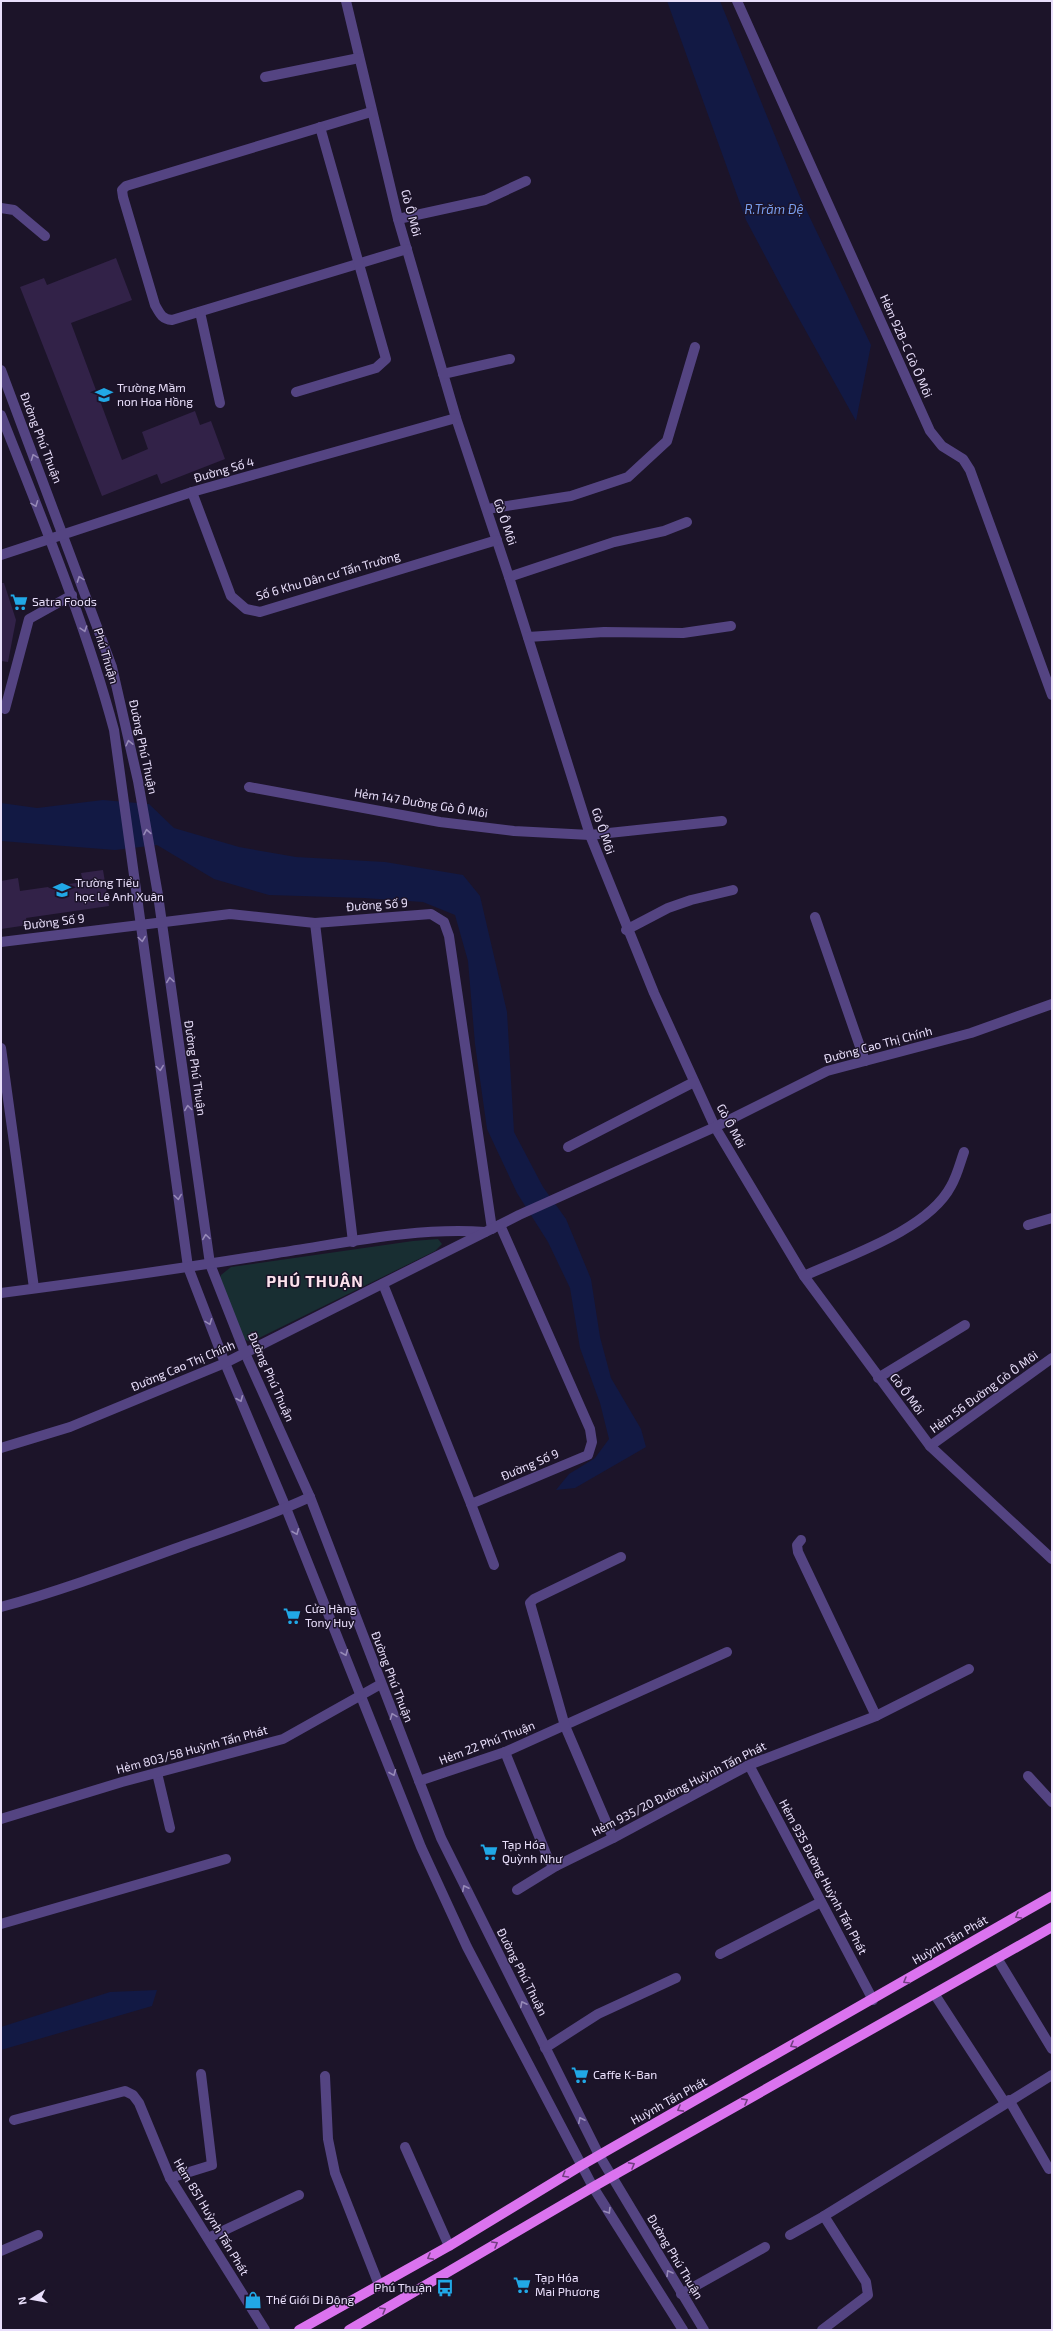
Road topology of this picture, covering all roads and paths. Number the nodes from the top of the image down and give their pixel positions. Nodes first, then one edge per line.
1 (346, 1) edge
2 (737, 1) edge
3 (360, 58) junction
4 (265, 77) dead end
5 (371, 112) junction
6 (320, 127) junction
7 (526, 181) dead end
8 (1, 208) edge
9 (398, 219) junction
10 (45, 236) dead end
11 (407, 249) junction
12 (359, 263) junction
13 (200, 312) junction
14 (695, 347) dead end
15 (510, 359) dead end
16 (1, 370) edge
17 (443, 374) junction
18 (296, 392) dead end
19 (220, 403) dead end
20 (1, 415) edge
21 (456, 418) junction
22 (192, 492) junction
23 (487, 509) junction
24 (687, 522) dead end
25 (64, 536) junction
26 (497, 540) junction
27 (49, 541) junction
28 (1, 555) edge
29 (510, 577) junction
30 (72, 595) junction
31 (731, 626) dead end
32 (528, 637) junction
33 (1052, 695) edge
34 (5, 709) dead end
35 (249, 787) dead end
36 (722, 821) dead end
37 (590, 835) junction
38 (733, 890) dead end
39 (815, 917) dead end
40 (161, 921) junction
41 (315, 923) junction
42 (140, 924) junction
43 (626, 930) junction
44 (1, 942) edge
45 (1052, 1004) edge
46 (1, 1048) edge
47 (865, 1061) junction
48 (694, 1082) junction
49 (715, 1127) junction
50 (568, 1147) dead end
51 (964, 1152) dead end
52 (1052, 1218) edge
53 (1028, 1225) dead end
54 (493, 1229) junction
55 (353, 1242) junction
56 (210, 1264) junction
57 (188, 1267) junction
58 (804, 1276) junction
59 (383, 1284) junction
60 (34, 1288) junction
61 (1, 1292) edge
62 (965, 1325) dead end
63 (245, 1353) junction
64 (1052, 1358) edge
65 (225, 1363) junction
66 (878, 1378) junction
67 (930, 1446) junction
68 (1, 1448) edge
69 (310, 1496) junction
70 (471, 1504) junction
71 (286, 1508) junction
72 (801, 1540) dead end
73 (621, 1557) dead end
74 (1052, 1559) edge
75 (494, 1565) dead end
76 (1, 1607) edge
77 (727, 1652) dead end
78 (969, 1669) dead end
79 (381, 1684) junction
80 (362, 1695) junction
81 (876, 1716) junction
82 (565, 1726) junction
83 (505, 1752) junction
84 (749, 1765) junction
85 (157, 1773) junction
86 (1028, 1776) dead end
87 (419, 1781) junction
88 (1052, 1802) edge
89 (1, 1819) edge
90 (170, 1828) dead end
91 (613, 1838) junction
92 (226, 1859) dead end
93 (556, 1866) junction
94 (516, 1890) dead end
95 (1052, 1896) edge
96 (821, 1902) junction
97 (1, 1924) edge
98 (1052, 1927) edge
99 (720, 1954) dead end
100 (998, 1958) junction
101 (676, 1978) dead end
102 (935, 1994) junction
103 (873, 2000) junction
104 (545, 2048) junction
105 (1052, 2049) edge
106 (201, 2074) dead end
107 (1052, 2075) edge
108 (325, 2076) dead end
109 (1007, 2102) junction
110 (14, 2120) dead end
111 (405, 2147) dead end
112 (599, 2155) junction
113 (582, 2165) junction
114 (1049, 2169) dead end
115 (612, 2176) junction
116 (170, 2178) junction
117 (593, 2187) junction
118 (299, 2194) dead end
119 (824, 2216) junction
120 (38, 2235) dead end
121 (790, 2235) dead end
122 (208, 2238) junction
123 (449, 2246) junction
124 (765, 2247) dead end
125 (1, 2251) edge
126 (379, 2285) junction
127 (681, 2294) junction
128 (679, 2329) edge
129 (264, 2330) edge
130 (299, 2330) edge
131 (349, 2330) edge
132 (704, 2330) edge
133 (822, 2330) edge

1 - 3 street, Gò Ô Môi
2 - 33 street, Hẻm 92B-C Gò Ô Môi
3 - 4 street
3 - 5 street, Gò Ô Môi
5 - 6 street
5 - 9 street, Gò Ô Môi
6 - 12 street
6 - 13 street
7 - 9 street
8 - 10 street
9 - 11 street, Gò Ô Môi
11 - 12 street
11 - 17 street, Gò Ô Môi
12 - 13 street
12 - 18 street
13 - 19 street
14 - 23 street
15 - 17 street
25 -> 16 street, Đường Phú Thuận
17 - 21 street, Gò Ô Môi
20 -> 27 street
21 - 22 street, Đường Số 4
21 - 23 street, Gò Ô Môi
22 - 25 street, Đường Số 4
22 - 26 street, Số 6 Khu Dân cư Tấn Trường
23 - 26 street, Gò Ô Môi
24 - 29 street
25 - 27 street, Đường Số 4
40 -> 25 street, Đường Phú Thuận
26 - 29 street, Gò Ô Môi
27 - 28 street, Đường Số 4
27 - 30 street, Phú Thuận
29 - 32 street, Gò Ô Môi
30 - 34 street
30 -> 42 street, Phú Thuận
31 - 32 street
32 - 37 street, Gò Ô Môi
35 - 37 street, Hẻm 147 Đường Gò Ô Môi
36 - 37 street, Hẻm 147 Đường Gò Ô Môi
37 - 43 street, Gò Ô Môi
38 - 43 street
39 - 47 street
40 - 41 street, Đường Số 9
40 - 42 street, Đường Số 9
56 -> 40 street, Đường Phú Thuận
41 - 54 street, Đường Số 9
41 - 55 street
42 - 44 street, Đường Số 9
42 -> 57 street
43 - 48 street, Gò Ô Môi
45 - 47 street, Đường Cao Thị Chính
46 - 60 street
47 - 49 street, Đường Cao Thị Chính
48 - 49 street, Gò Ô Môi
48 - 50 street
49 - 54 street, Đường Cao Thị Chính
49 - 58 street, Gò Ô Môi
51 - 58 street
52 - 53 street
54 - 55 street
54 - 59 street, Đường Cao Thị Chính
54 - 70 street, Đường Số 9
55 - 56 street
56 - 57 street
56 - 63 street, Đường Phú Thuận
57 - 60 street
57 -> 65 street
58 - 66 street, Gò Ô Môi
59 - 63 street, Đường Cao Thị Chính
59 - 70 street
60 - 61 street
62 - 66 street
63 - 65 street, Đường Cao Thị Chính
63 - 69 street, Đường Phú Thuận
64 - 67 street, Hẻm 56 Đường Gò Ô Môi
65 - 68 street, Đường Cao Thị Chính
65 -> 71 street
66 - 67 street, Gò Ô Môi
67 - 74 street, Gò Ô Môi
69 - 71 street
69 - 79 street, Đường Phú Thuận
70 - 75 street
71 - 76 street
71 -> 80 street
72 - 81 street
73 - 82 street
77 - 82 street, Hẻm 22 Phú Thuận
78 - 81 street, Hẻm 935/20 Đường Huỳnh Tấn Phát
79 - 80 street, Hẻm 803/58 Huỳnh Tấn Phát
87 -> 79 street, Đường Phú Thuận
80 - 85 street, Hẻm 803/58 Huỳnh Tấn Phát
80 -> 113 street
81 - 84 street, Hẻm 935/20 Đường Huỳnh Tấn Phát
82 - 83 street, Hẻm 22 Phú Thuận
82 - 91 street
83 - 87 street, Hẻm 22 Phú Thuận
83 - 93 street
84 - 91 street, Hẻm 935/20 Đường Huỳnh Tấn Phát
84 - 96 street, Hẻm 935 Đường Huỳnh Tấn Phát
85 - 89 street, Hẻm 803/58 Huỳnh Tấn Phát
85 - 90 street
86 - 88 street
104 -> 87 street, Đường Phú Thuận
91 - 93 street, Hẻm 935/20 Đường Huỳnh Tấn Phát
92 - 97 street
93 - 94 street, Hẻm 935/20 Đường Huỳnh Tấn Phát
95 -> 103 main road, Huỳnh Tấn Phát
96 - 99 street
96 - 103 street, Hẻm 935 Đường Huỳnh Tấn Phát
98 - 100 main road
100 - 102 main road
100 - 105 street
101 - 104 street
102 - 109 street
115 -> 102 main road
103 -> 112 main road, Huỳnh Tấn Phát
112 -> 104 street, Đường Phú Thuận
106 - 116 street
107 - 109 street
108 - 126 street
109 - 114 street
109 - 119 street
110 - 116 street, Hẻm 851 Huỳnh Tấn Phát
111 - 123 street
112 - 113 main road, Huỳnh Tấn Phát
112 - 115 street, Đường Phú Thuận
113 - 117 street
113 -> 123 main road, Huỳnh Tấn Phát
115 - 117 main road
127 -> 115 street, Đường Phú Thuận
116 - 122 street, Hẻm 851 Huỳnh Tấn Phát
117 -> 128 street
131 -> 117 main road
118 - 122 street
119 - 121 street
119 - 133 street
120 - 125 street
122 - 129 street, Hẻm 851 Huỳnh Tấn Phát
123 -> 126 main road, Huỳnh Tấn Phát
124 - 127 street
126 - 130 main road, Huỳnh Tấn Phát
127 - 132 street, Đường Phú Thuận

